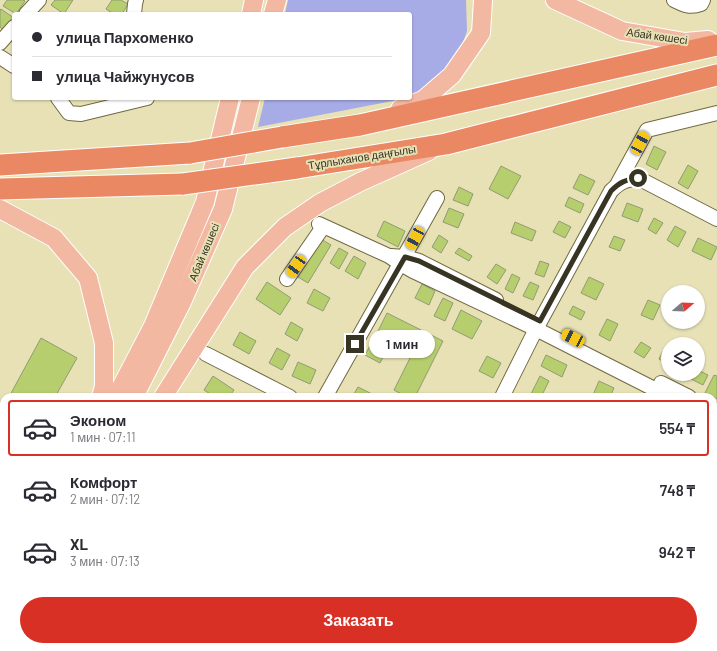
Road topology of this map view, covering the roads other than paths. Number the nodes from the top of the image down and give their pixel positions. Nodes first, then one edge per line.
1 (39, 0) edge
2 (136, 0) edge
3 (254, 0) edge
4 (277, 0) edge
5 (483, 0) edge
6 (555, 0) edge
7 (674, 0) edge
8 (702, 2) edge
9 (28, 12) edge
10 (134, 12) edge
11 (251, 12) edge
12 (274, 12) edge
13 (12, 29) edge
14 (717, 39) edge
15 (0, 43) edge
16 (717, 45) edge
17 (0, 57) edge
18 (12, 65) edge
19 (717, 75) edge
20 (59, 100) edge
21 (139, 100) edge
22 (230, 100) edge
23 (250, 100) edge
24 (717, 113) edge
25 (360, 125) junction
26 (446, 144) junction
27 (0, 165) edge
28 (614, 187) junction
29 (0, 189) edge
30 (437, 198) dead end
31 (0, 210) edge
32 (717, 219) edge
33 (403, 260) junction
34 (288, 278) dead end
35 (538, 325) junction
36 (206, 354) dead end
37 (102, 393) edge
38 (118, 393) edge
39 (136, 393) edge
40 (166, 393) edge
41 (282, 393) edge
42 (327, 393) edge
43 (504, 393) edge
44 (663, 393) edge
45 (681, 393) edge

1 - 9 street
2 - 10 street
3 - 11 main road
4 - 12 main road
5 - 25 main road
6 - 14 main road, Абай көшесі
7 - 8 street
13 - 15 street
16 - 25 highway
17 - 18 street
19 - 26 highway, Тұрлыханов даңғылы
20 - 21 street
22 - 38 main road, Абай көшесі
23 - 39 main road, Абай көшесі
24 - 28 street
25 - 27 highway, bridge
26 - 29 highway, Тұрлыханов даңғылы, bridge
26 - 40 main road
28 - 32 street
28 - 35 street
30 - 33 street
31 - 37 main road
33 - 34 street
33 - 35 street
33 - 42 street
35 - 43 street
35 - 44 street
35 - 45 street
36 - 41 street

